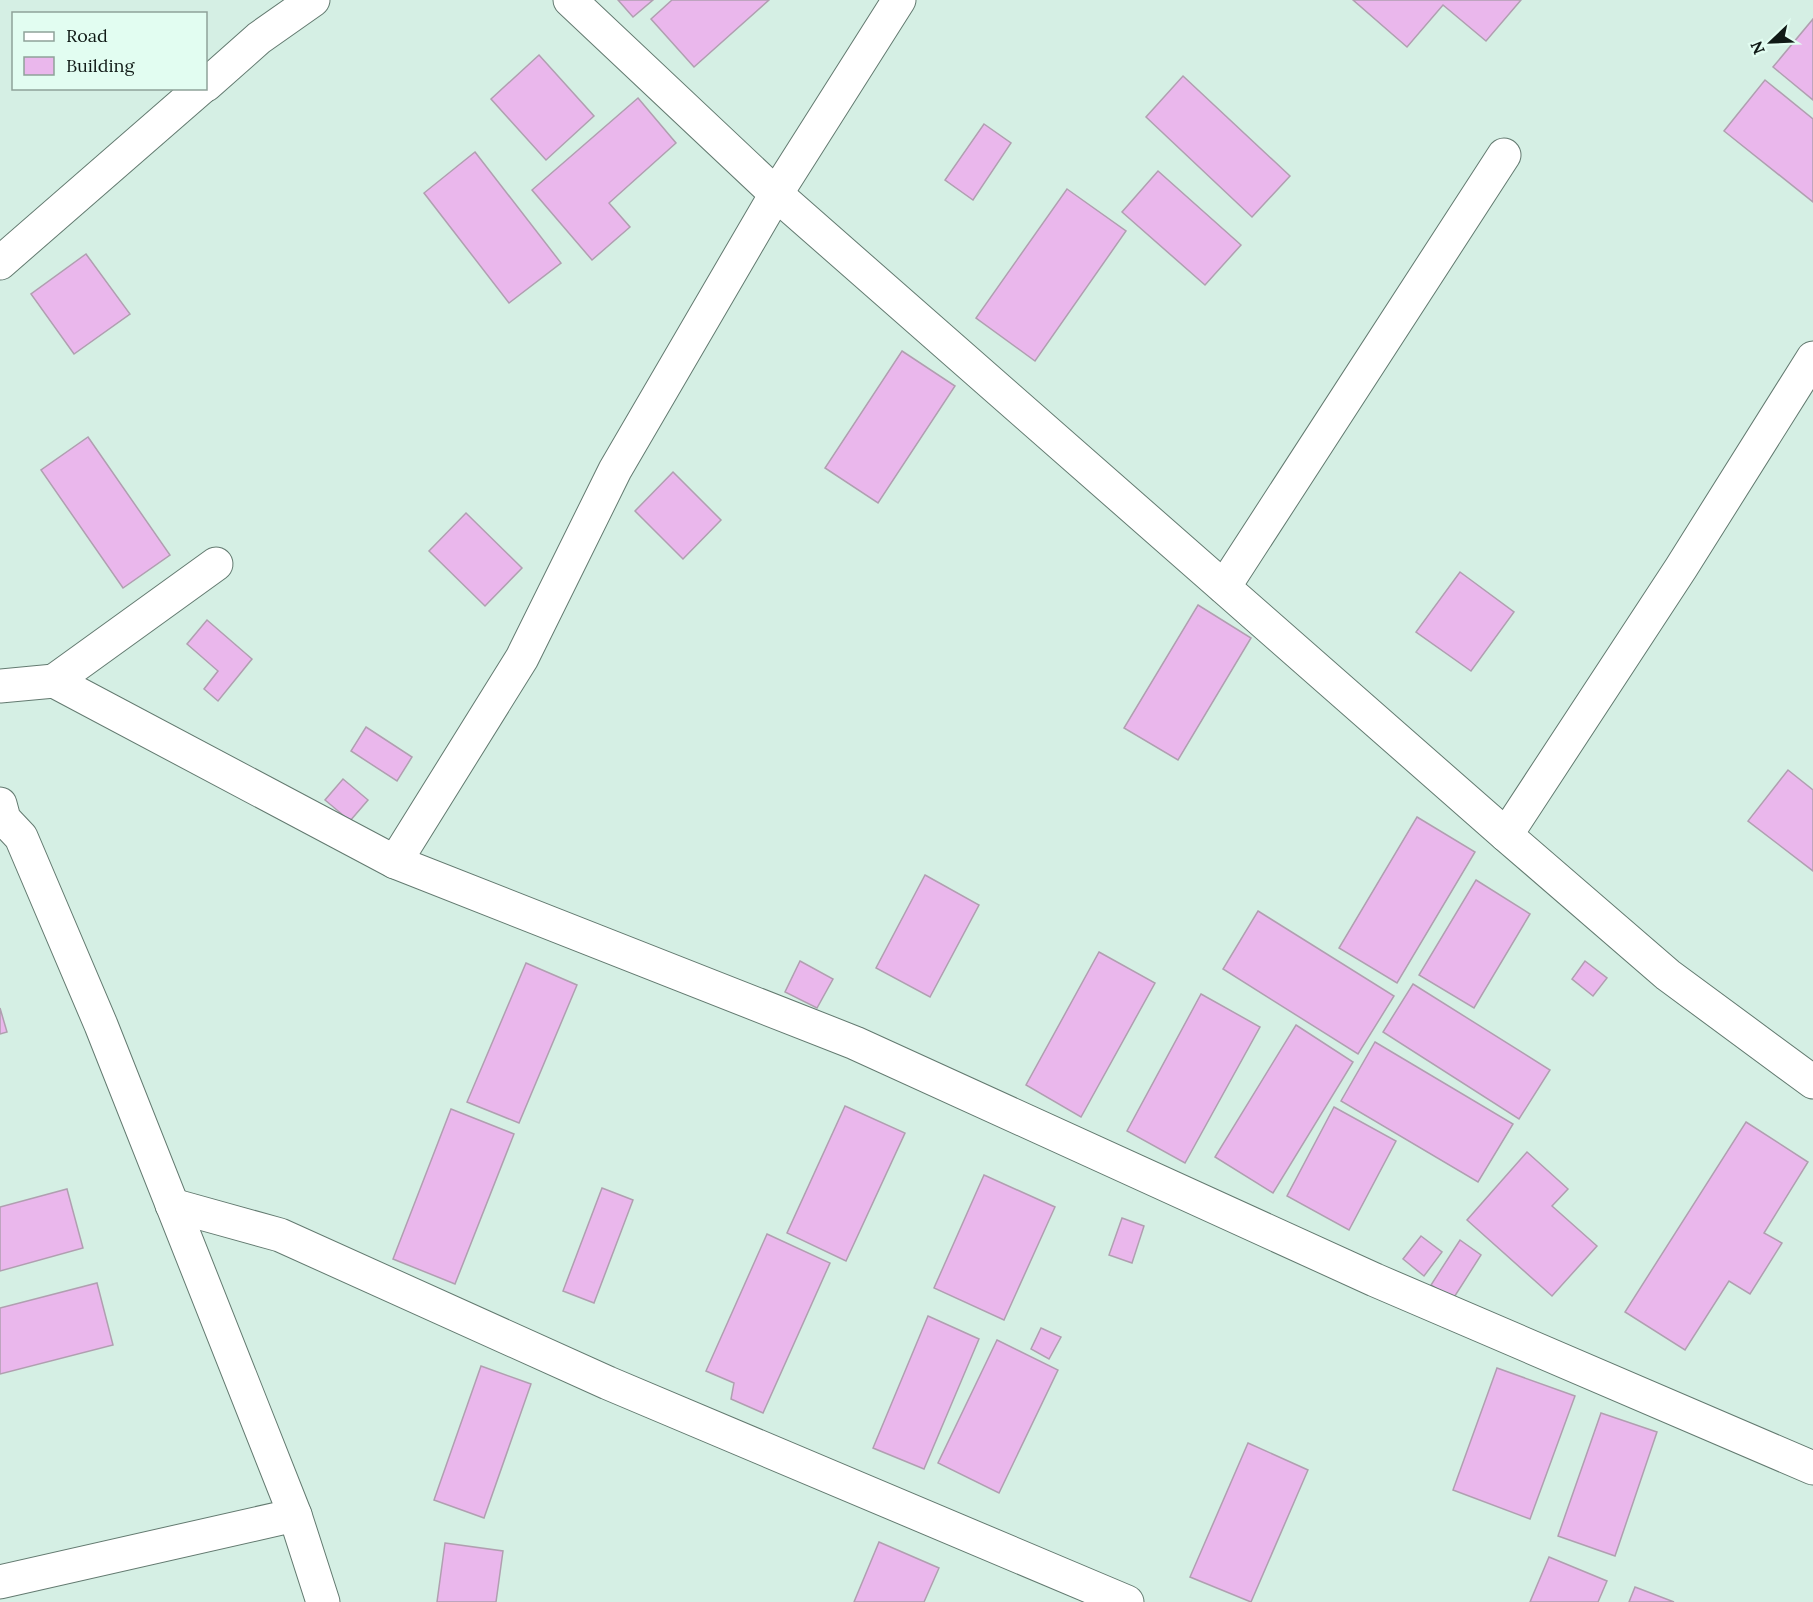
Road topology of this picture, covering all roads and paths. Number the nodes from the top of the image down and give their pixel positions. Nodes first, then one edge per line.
1 (313, 0) edge
2 (570, 0) edge
3 (899, 0) edge
4 (207, 84) edge
5 (199, 90) edge
6 (1504, 155) dead end
7 (776, 194) junction
8 (0, 263) edge
9 (1813, 358) edge
10 (216, 564) dead end
11 (1224, 587) junction
12 (54, 681) junction
13 (0, 686) edge
14 (1, 814) edge
15 (1506, 835) junction
16 (395, 862) junction
17 (1813, 1081) edge
18 (172, 1205) junction
19 (1813, 1468) edge
20 (295, 1515) junction
21 (0, 1582) edge
22 (322, 1602) edge
23 (1127, 1602) edge

1 - 4 street
2 - 7 street
3 - 7 street
5 - 8 street
6 - 11 street
7 - 11 street
7 - 16 street
9 - 15 street
10 - 12 street
11 - 15 street
12 - 13 street
12 - 16 street
14 - 18 street
15 - 17 street
16 - 19 street
18 - 20 street
18 - 23 street
20 - 21 street
20 - 22 street

